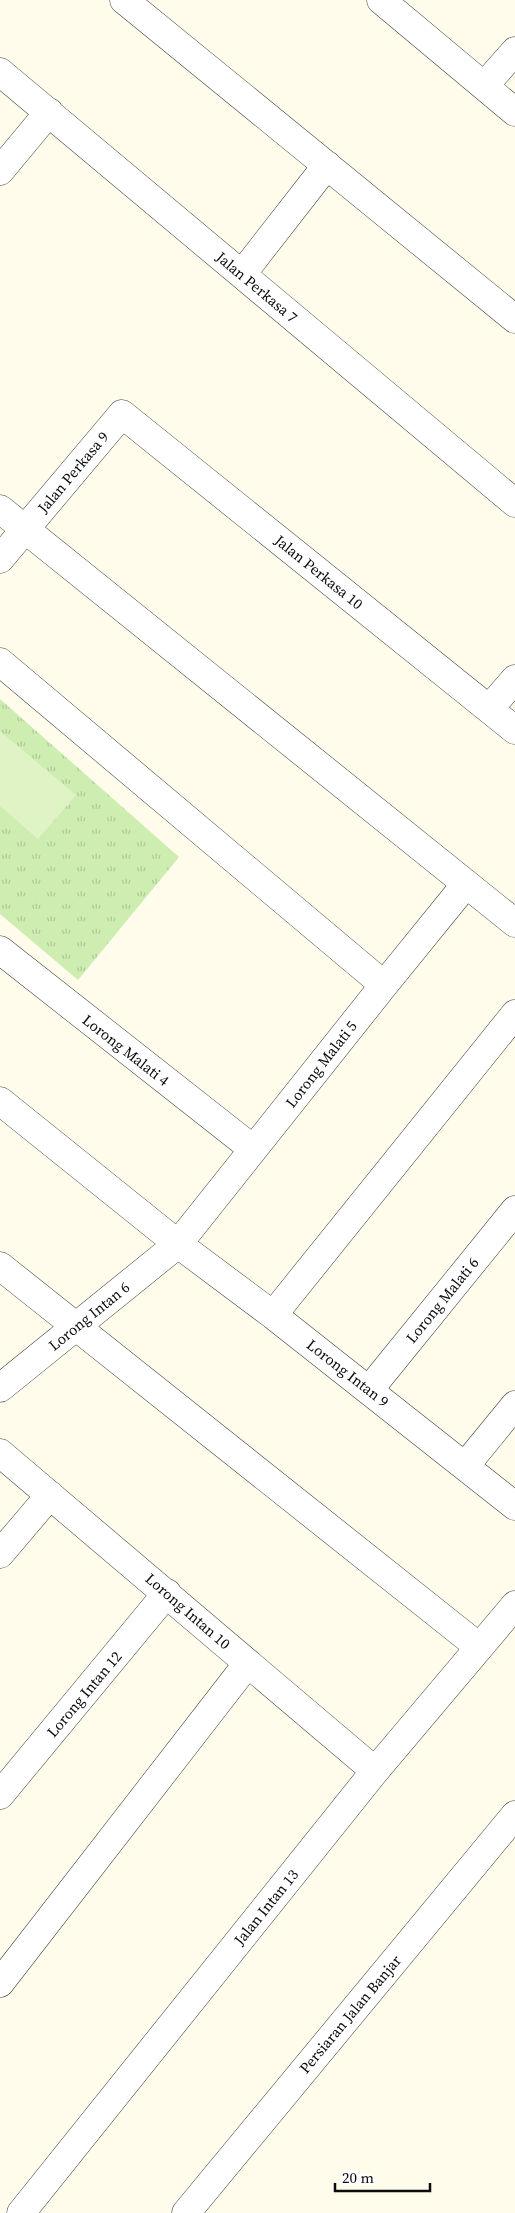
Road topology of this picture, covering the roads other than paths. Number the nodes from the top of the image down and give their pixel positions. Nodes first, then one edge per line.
1 (124, 0) edge
2 (382, 0) edge
3 (515, 51) edge
4 (0, 72) edge
5 (484, 86) junction
6 (48, 112) junction
7 (515, 112) edge
8 (327, 165) junction
9 (0, 171) edge
10 (242, 274) junction
11 (515, 319) edge
12 (122, 414) joint
13 (515, 503) edge
14 (0, 509) edge
15 (24, 529) junction
16 (0, 559) edge
17 (0, 662) edge
18 (515, 679) edge
19 (489, 709) junction
20 (515, 730) edge
21 (466, 884) junction
22 (515, 924) edge
23 (0, 950) edge
24 (384, 985) junction
25 (515, 1014) edge
26 (0, 1102) edge
27 (253, 1149) junction
28 (515, 1210) edge
29 (178, 1244) junction
30 (0, 1266) edge
31 (273, 1315) junction
32 (75, 1326) junction
33 (0, 1388) edge
34 (369, 1390) junction
35 (515, 1405) edge
36 (0, 1453) edge
37 (465, 1466) junction
38 (50, 1495) junction
39 (515, 1506) edge
40 (0, 1554) edge
41 (167, 1593) junction
42 (515, 1606) edge
43 (478, 1647) junction
44 (248, 1662) junction
45 (375, 1771) junction
46 (0, 1795) edge
47 (515, 1815) edge
48 (5, 1966) edge
49 (21, 2213) edge
50 (186, 2213) edge

1 - 8 street
2 - 5 street
3 - 5 street
4 - 6 street, Jalan Perkasa 7
5 - 7 street
6 - 9 street
6 - 10 street, Jalan Perkasa 7
8 - 10 street
8 - 11 street
10 - 13 street, Jalan Perkasa 7
12 - 15 street, Jalan Perkasa 9
12 - 19 street, Jalan Perkasa 10
14 - 15 street
15 - 16 street, Jalan Perkasa 9
15 - 21 street
17 - 24 street
18 - 19 street
19 - 20 street, Jalan Perkasa 10
21 - 22 street
21 - 24 street, Lorong Malati 5
23 - 27 street, Lorong Malati 4
24 - 27 street, Lorong Malati 5
25 - 31 street
26 - 29 street, Lorong Intan 9
27 - 29 street, Lorong Malati 5
28 - 34 street, Lorong Malati 6
29 - 31 street, Lorong Intan 9
29 - 32 street, Lorong Intan 6
30 - 32 street
31 - 34 street, Lorong Intan 9
32 - 33 street, Lorong Intan 6
32 - 43 street
34 - 37 street, Lorong Intan 9
35 - 37 street
36 - 38 street, Lorong Intan 10
37 - 39 street, Lorong Intan 9
38 - 40 street
38 - 41 street, Lorong Intan 10
41 - 44 street, Lorong Intan 10
41 - 46 street, Lorong Intan 12
42 - 43 street, Jalan Intan 13
43 - 45 street, Jalan Intan 13
44 - 45 street, Lorong Intan 10
44 - 48 street
45 - 49 street, Jalan Intan 13
47 - 50 street, Persiaran Jalan Banjar

